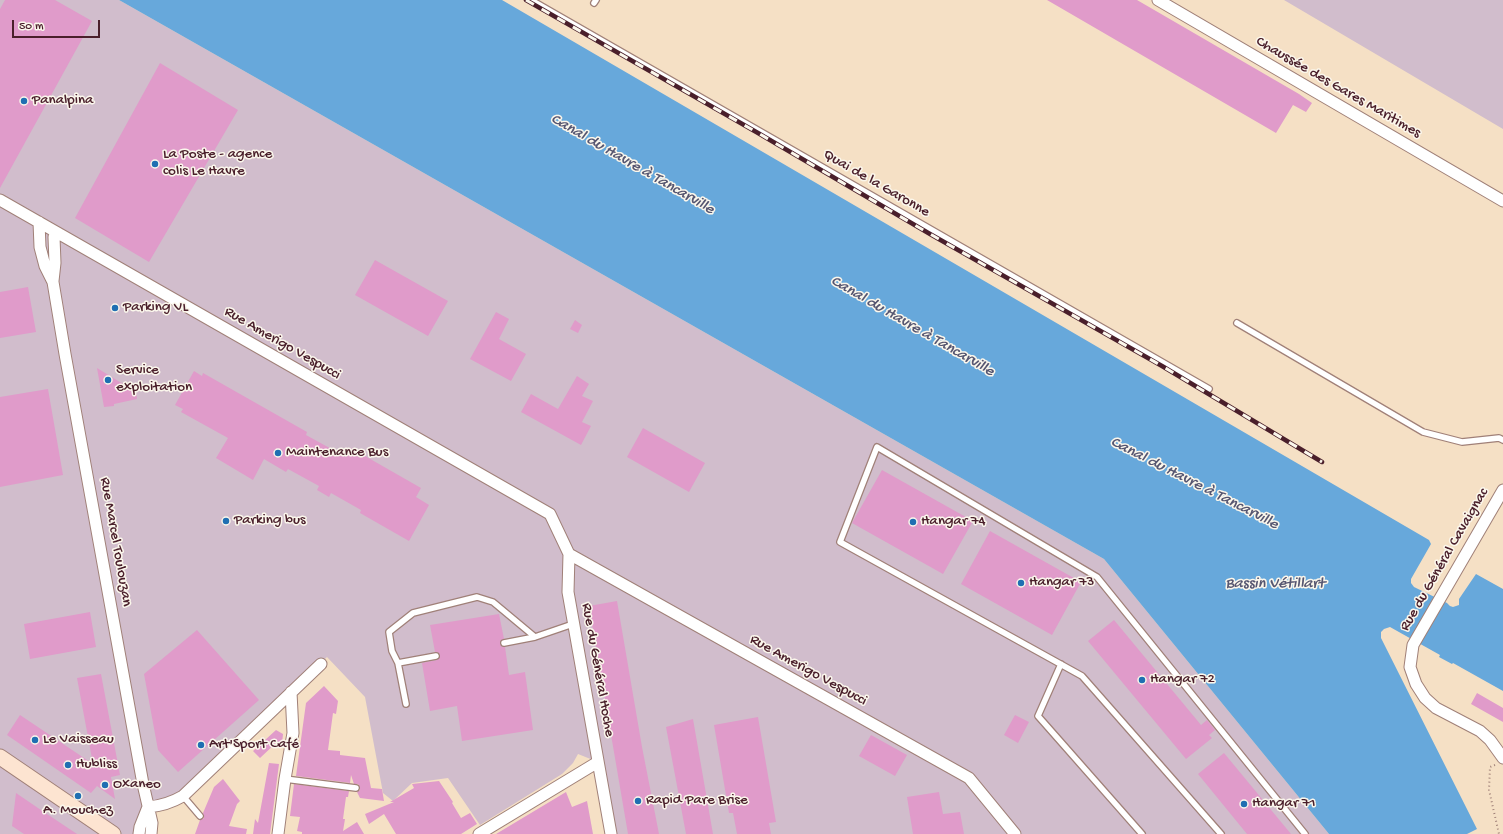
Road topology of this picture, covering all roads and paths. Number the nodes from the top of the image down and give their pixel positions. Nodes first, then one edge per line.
1 (531, 0) edge
2 (1158, 0) edge
3 (0, 200) edge
4 (1503, 201) edge
5 (39, 222) junction
6 (58, 233) junction
7 (53, 282) junction
8 (1237, 323) dead end
9 (1209, 389) dead end
10 (1503, 440) edge
11 (1503, 490) edge
12 (550, 514) joint
13 (569, 554) junction
14 (573, 624) junction
15 (535, 637) junction
16 (504, 643) dead end
17 (436, 656) dead end
18 (398, 662) junction
19 (321, 664) dead end
20 (1061, 664) junction
21 (291, 692) junction
22 (406, 704) dead end
23 (0, 757) edge
24 (1500, 761) edge
25 (598, 762) junction
26 (285, 779) junction
27 (356, 788) dead end
28 (182, 796) junction
29 (148, 807) junction
30 (200, 816) dead end
31 (113, 834) edge
32 (139, 834) edge
33 (151, 834) edge
34 (278, 834) edge
35 (479, 834) edge
36 (611, 834) edge
37 (1015, 834) edge
38 (1142, 834) edge
39 (1221, 834) edge
40 (1305, 834) edge
41 (1499, 834) edge

1 - 9 lane, Quai de la Garonne
2 - 4 street, Chaussée des Gares Maritimes
3 - 5 street, Rue Amerigo Vespucci
5 - 6 street, Rue Amerigo Vespucci
5 - 7 street, Rue Marcel Toulouzan
6 - 7 street, Rue Marcel Toulouzan
6 - 12 street, Rue Amerigo Vespucci
7 - 29 street, Rue Marcel Toulouzan
8 - 10 lane
11 - 24 street, Rue du Général Cavaignac
12 - 13 street, Rue du Général Hoche
13 - 14 street, Rue du Général Hoche
13 - 37 street, Rue Amerigo Vespucci
14 - 15 lane
14 - 25 street, Rue du Général Hoche
15 - 16 lane
15 - 18 lane
17 - 18 lane
18 - 22 lane
19 - 21 street
20 - 38 lane
20 - 39 lane
20 - 40 lane
21 - 26 street
21 - 28 street
23 - 31 main road
24 - 41 path
25 - 35 street
25 - 36 street, Rue du Général Hoche
26 - 27 lane
26 - 34 street
28 - 29 street
28 - 30 lane
29 - 32 street
29 - 33 street, Rue Marcel Toulouzan

